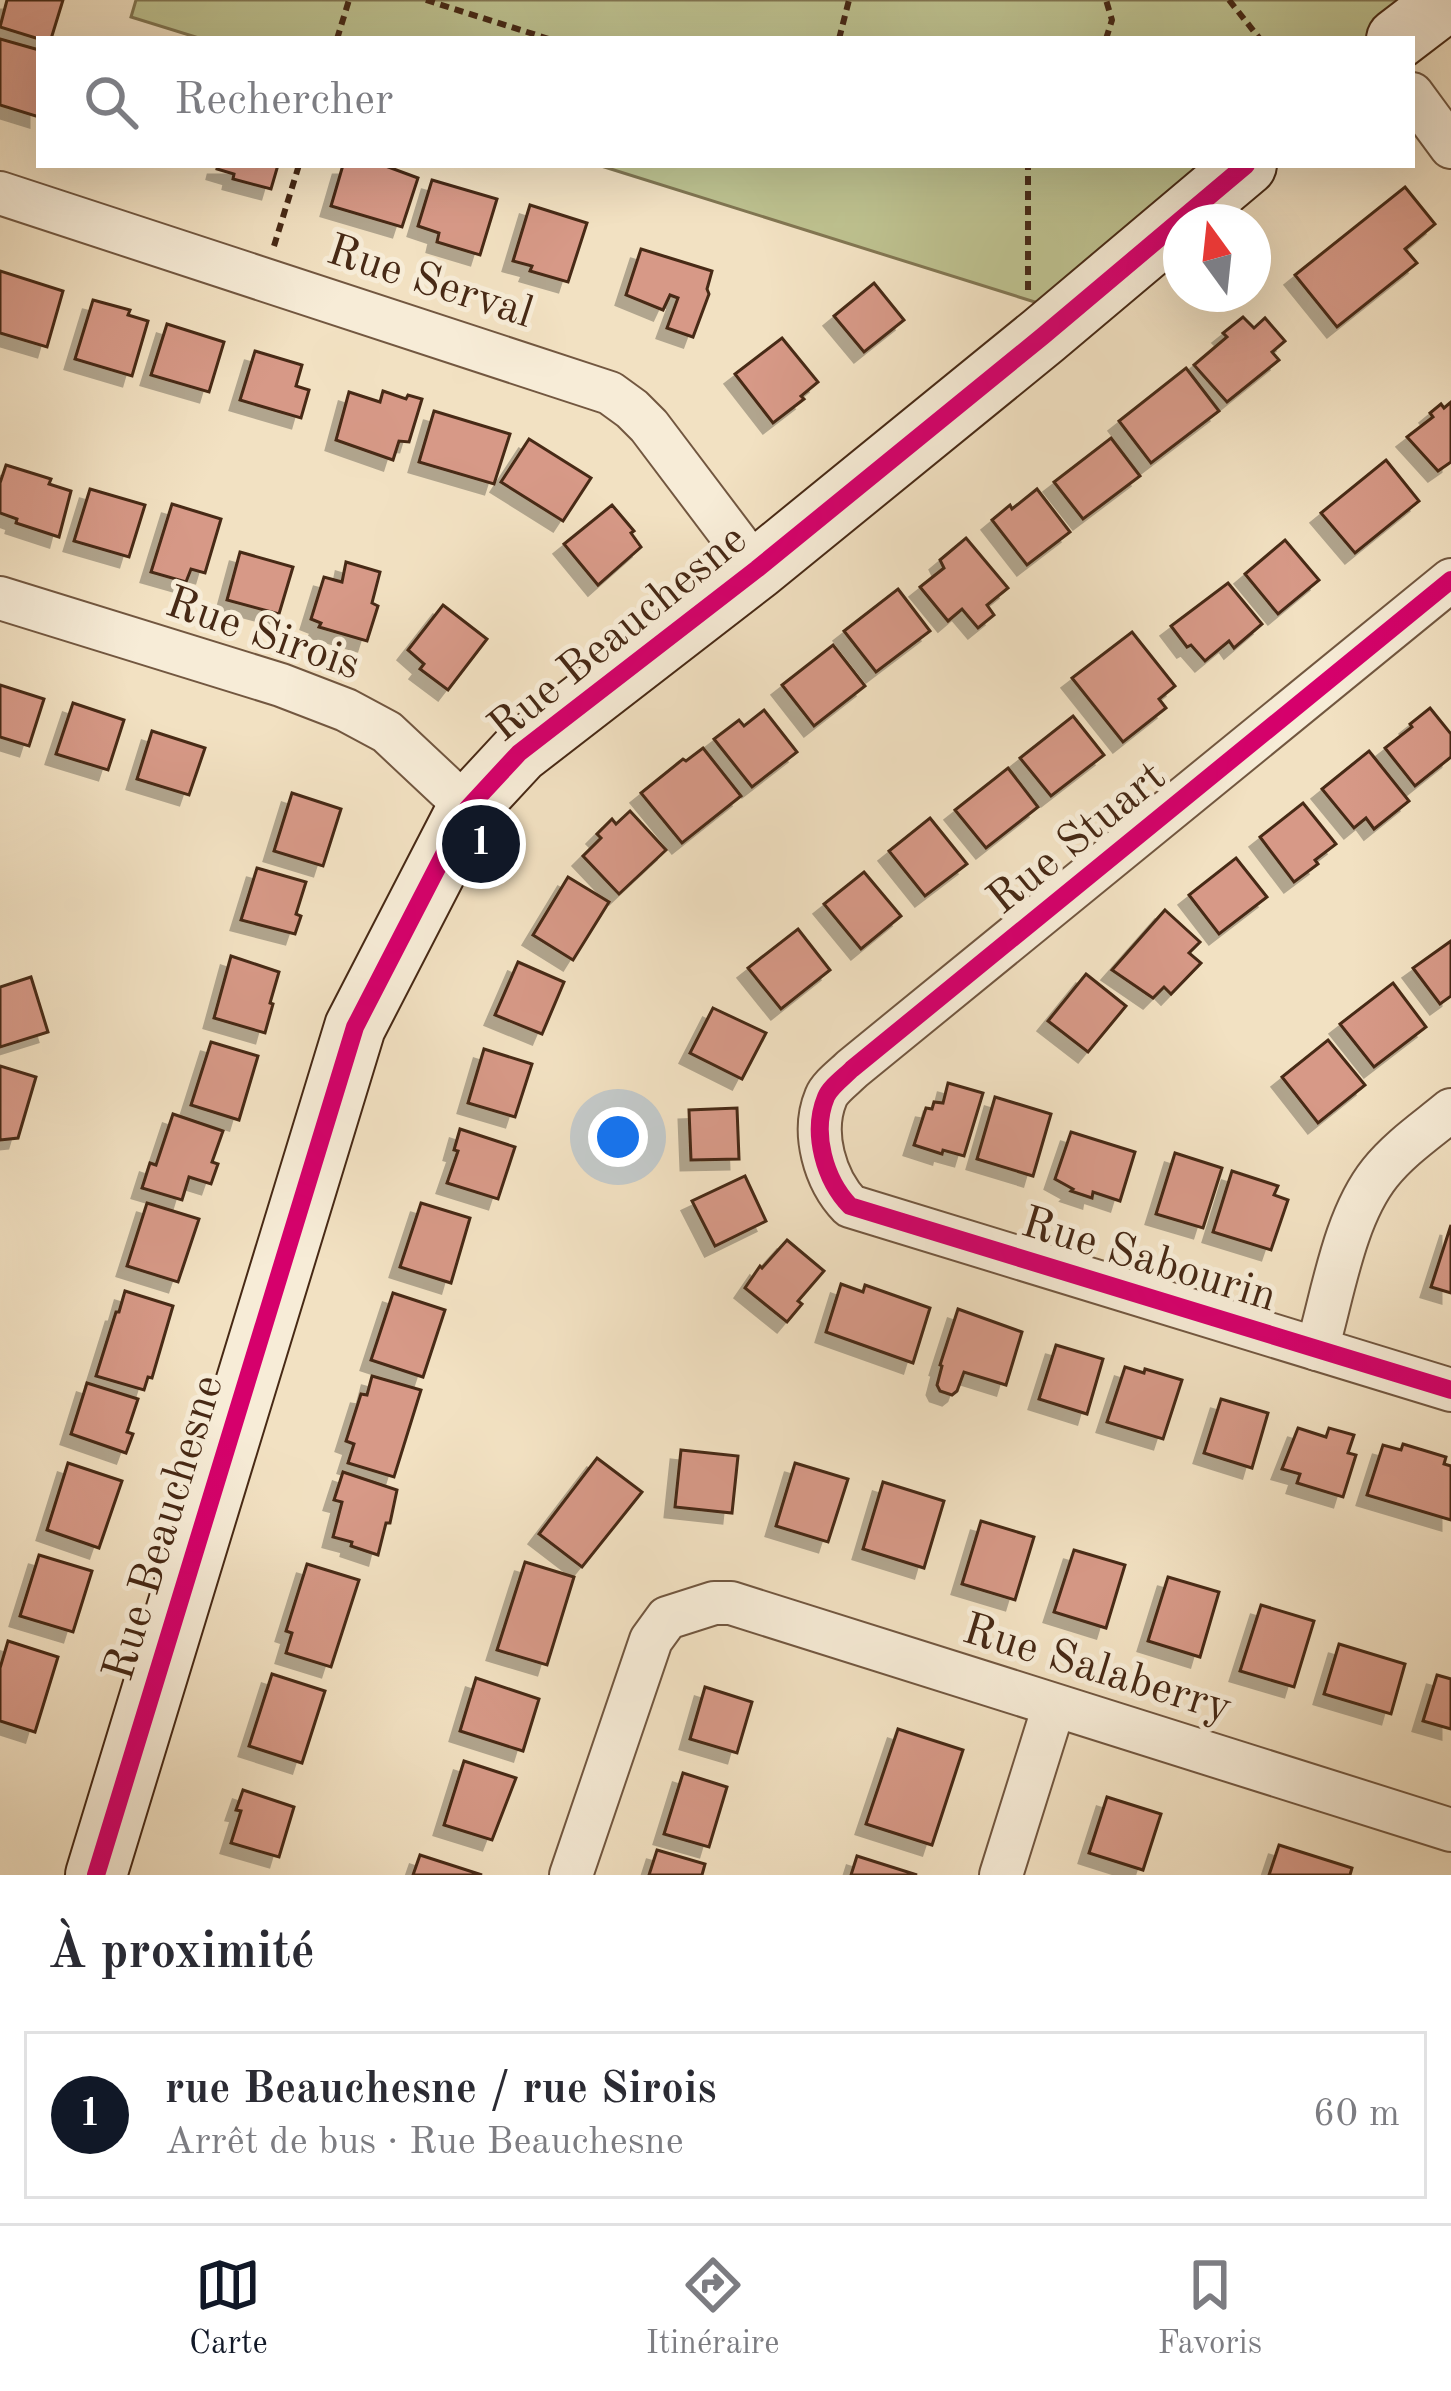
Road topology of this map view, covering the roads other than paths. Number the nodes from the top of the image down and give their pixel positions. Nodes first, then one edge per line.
1 (1448, 0) edge
2 (1401, 36) edge
3 (1415, 98) edge
4 (1451, 147) edge
5 (1242, 168) edge
6 (0, 193) edge
7 (757, 569) junction
8 (1451, 580) edge
9 (0, 598) edge
10 (468, 808) junction
11 (1451, 1110) edge
12 (833, 1189) joint
13 (1317, 1349) junction
14 (1451, 1390) edge
15 (1054, 1706) junction
16 (1451, 1830) edge
17 (96, 1875) edge
18 (571, 1875) edge
19 (1001, 1875) edge

1 - 2 street
3 - 4 street
5 - 7 street, Rue Beauchesne
6 - 7 street, Rue Serval
7 - 10 street, Rue Beauchesne
8 - 12 street, Rue Stuart
9 - 10 street, Rue Sirois
10 - 17 street, Rue Beauchesne
11 - 13 street
12 - 13 street, Rue Sabourin
13 - 14 street, Rue Sabourin
15 - 16 street, Rue Salaberry
15 - 18 street, Rue Salaberry
15 - 19 street

